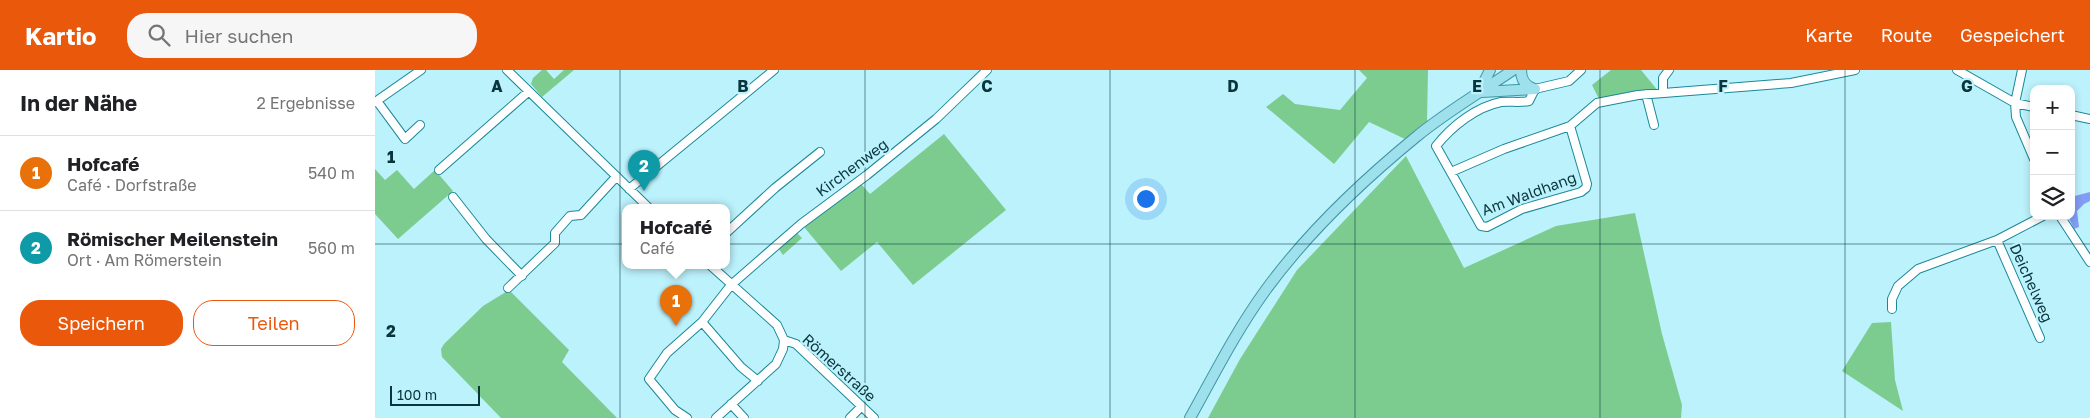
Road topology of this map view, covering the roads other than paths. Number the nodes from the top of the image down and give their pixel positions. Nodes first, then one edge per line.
1 (421, 70) edge
2 (775, 70) edge
3 (987, 70) edge
4 (1490, 70) edge
5 (1513, 70) edge
6 (1521, 70) edge
7 (1581, 70) edge
8 (1669, 70) edge
9 (1805, 70) edge
10 (1855, 70) edge
11 (1959, 70) edge
12 (2022, 70) edge
13 (509, 71) edge
14 (1807, 80) junction
15 (1535, 89) junction
16 (528, 92) junction
17 (1479, 93) junction
18 (1663, 93) junction
19 (1646, 94) junction
20 (376, 101) edge
21 (2015, 102) junction
22 (2030, 106) edge
23 (2075, 116) edge
24 (2090, 118) edge
25 (421, 125) dead end
26 (1654, 125) dead end
27 (1570, 126) junction
28 (2030, 150) edge
29 (820, 152) dead end
30 (439, 170) dead end
31 (1451, 172) junction
32 (616, 177) junction
33 (629, 189) junction
34 (453, 196) dead end
35 (645, 204) edge
36 (2035, 220) edge
37 (2064, 220) edge
38 (730, 229) edge
39 (1997, 240) junction
40 (2090, 262) edge
41 (714, 269) edge
42 (522, 276) junction
43 (731, 285) junction
44 (507, 288) dead end
45 (1892, 309) dead end
46 (702, 322) junction
47 (2040, 338) dead end
48 (784, 340) junction
49 (758, 381) junction
50 (731, 404) junction
51 (861, 406) junction
52 (687, 418) edge
53 (716, 418) edge
54 (744, 418) edge
55 (850, 418) edge
56 (874, 418) edge
57 (1190, 418) edge

1 - 20 street
2 - 33 street
3 - 43 street, Kirchenweg
4 - 17 main road
5 - 17 main road
6 - 15 main road
7 - 15 street
8 - 18 street
9 - 14 street
10 - 14 street
11 - 21 street
12 - 21 street
13 - 16 street
14 - 18 street
15 - 17 main road
15 - 31 street, Am Waldhang
16 - 30 street
16 - 32 street
17 - 57 main road
18 - 19 street
19 - 26 street
19 - 27 street
20 - 25 street
21 - 22 street
21 - 28 street
23 - 24 street
27 - 31 street
27 - 31 street, Am Waldhang
29 - 38 street
32 - 33 street
32 - 42 street
33 - 35 street
34 - 42 street
36 - 39 street
37 - 40 street
39 - 45 street
39 - 47 street, Deichelweg
41 - 43 street
42 - 44 street
43 - 46 street, Kirchenweg
43 - 48 street
46 - 49 street
46 - 52 street, Kirchenweg
48 - 49 street
48 - 51 street, Römerstraße
49 - 50 street
50 - 53 street
50 - 54 street
51 - 55 street
51 - 56 street, Römerstraße

